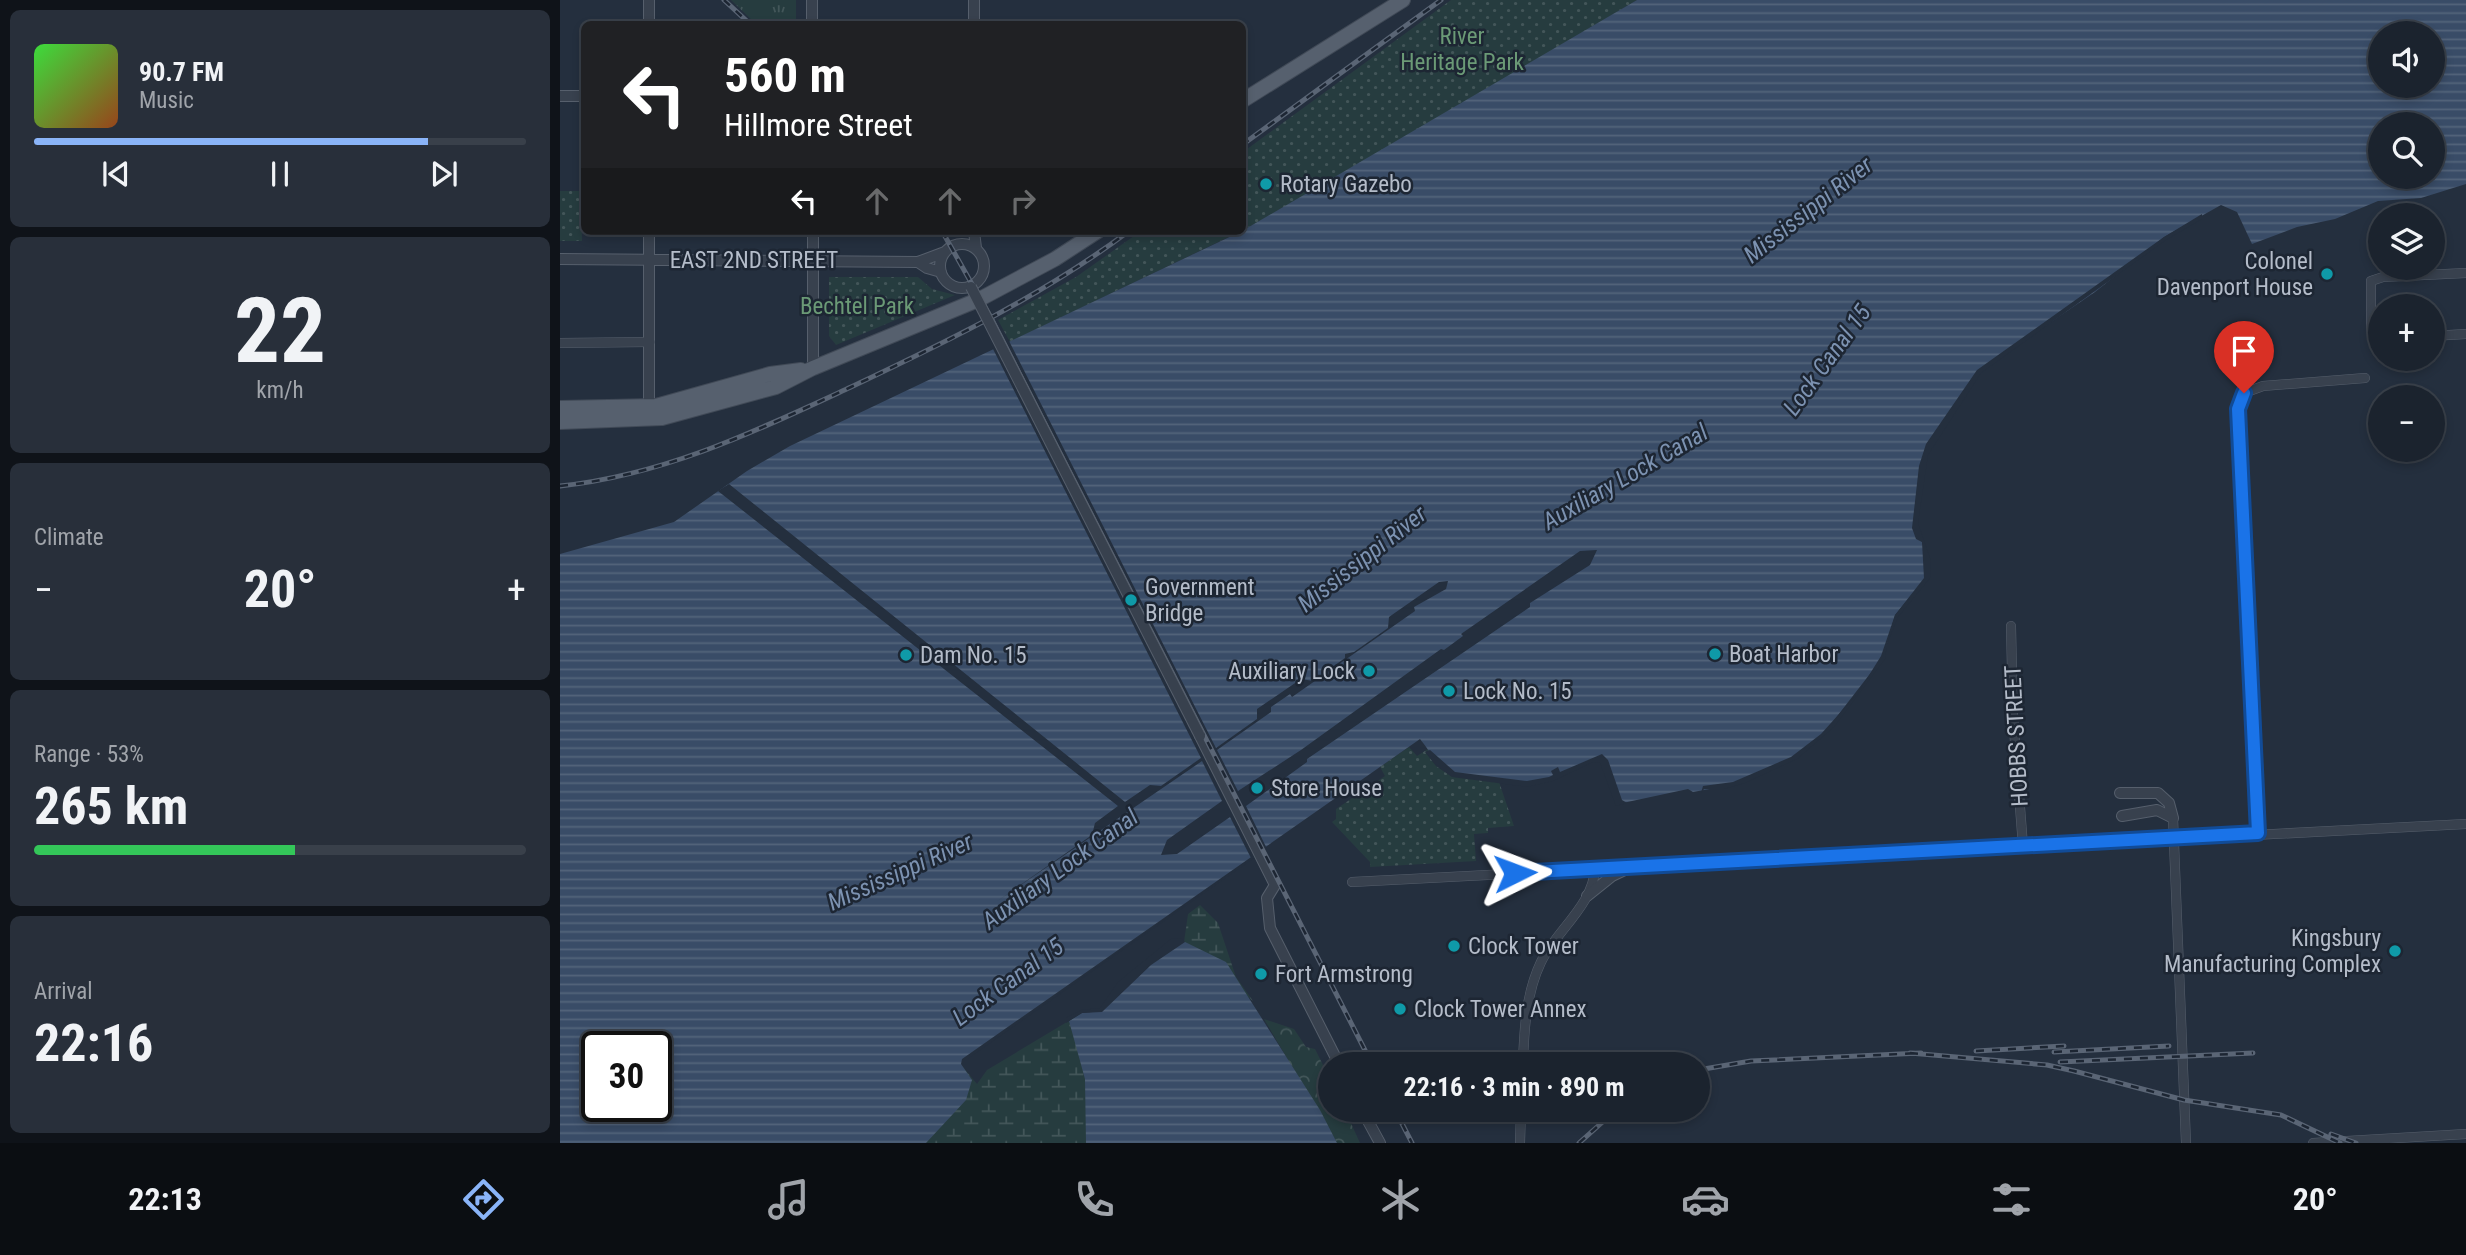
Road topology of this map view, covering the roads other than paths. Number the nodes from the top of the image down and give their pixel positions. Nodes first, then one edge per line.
1 (649, 0) edge
2 (812, 0) edge
3 (974, 0) edge
4 (1403, 0) edge
5 (649, 21) edge
6 (812, 21) edge
7 (974, 21) edge
8 (560, 96) edge
9 (581, 96) edge
10 (1246, 99) edge
11 (649, 235) edge
12 (813, 235) edge
13 (961, 235) edge
14 (974, 235) edge
15 (1092, 235) edge
16 (950, 248) junction
17 (976, 248) junction
18 (560, 260) edge
19 (649, 260) junction
20 (813, 261) junction
21 (918, 261) junction
22 (941, 272) junction
23 (2466, 273) edge
24 (971, 287) junction
25 (2371, 294) edge
26 (2466, 334) edge
27 (2445, 335) edge
28 (650, 342) junction
29 (560, 343) edge
30 (813, 368) junction
31 (2365, 377) dead end
32 (560, 408) edge
33 (649, 413) junction
34 (560, 422) edge
35 (2011, 626) dead end
36 (2120, 793) dead end
37 (2122, 816) dead end
38 (2173, 818) junction
39 (2466, 824) edge
40 (2258, 833) junction
41 (2172, 839) junction
42 (2023, 846) junction
43 (1631, 867) junction
44 (1595, 868) junction
45 (1352, 882) dead end
46 (1587, 896) junction
47 (1333, 1052) edge
48 (1524, 1052) edge
49 (1369, 1122) edge
50 (1521, 1122) edge
51 (2466, 1134) edge
52 (1380, 1143) edge
53 (1520, 1143) edge
54 (2186, 1143) edge
55 (2313, 1143) edge

1 - 5 street
2 - 6 street
3 - 7 street
4 - 10 main road
8 - 9 street
11 - 19 street
12 - 20 street
13 - 16 street
14 - 17 street
15 - 30 main road
16 - 17 street
16 - 21 street, EAST 2ND STREET
16 - 22 street
17 - 24 street
18 - 19 street, EAST 2ND STREET
19 - 20 street, EAST 2ND STREET
19 - 28 street
20 - 21 street, EAST 2ND STREET
20 - 30 street
21 - 22 street
22 - 24 street
23 - 25 street
24 - 47 street, bridge
26 - 27 street
28 - 29 street
28 - 33 street
30 - 33 main road
31 - 40 street
32 - 33 main road
33 - 34 main road
35 - 42 street, HOBBS STREET
36 - 38 street
37 - 38 street
38 - 41 street
39 - 40 street
40 - 41 street
41 - 42 street
41 - 54 street
42 - 43 street
43 - 44 street
43 - 46 street
44 - 45 street
44 - 46 street
46 - 48 street
49 - 52 street
50 - 53 street
51 - 55 street

